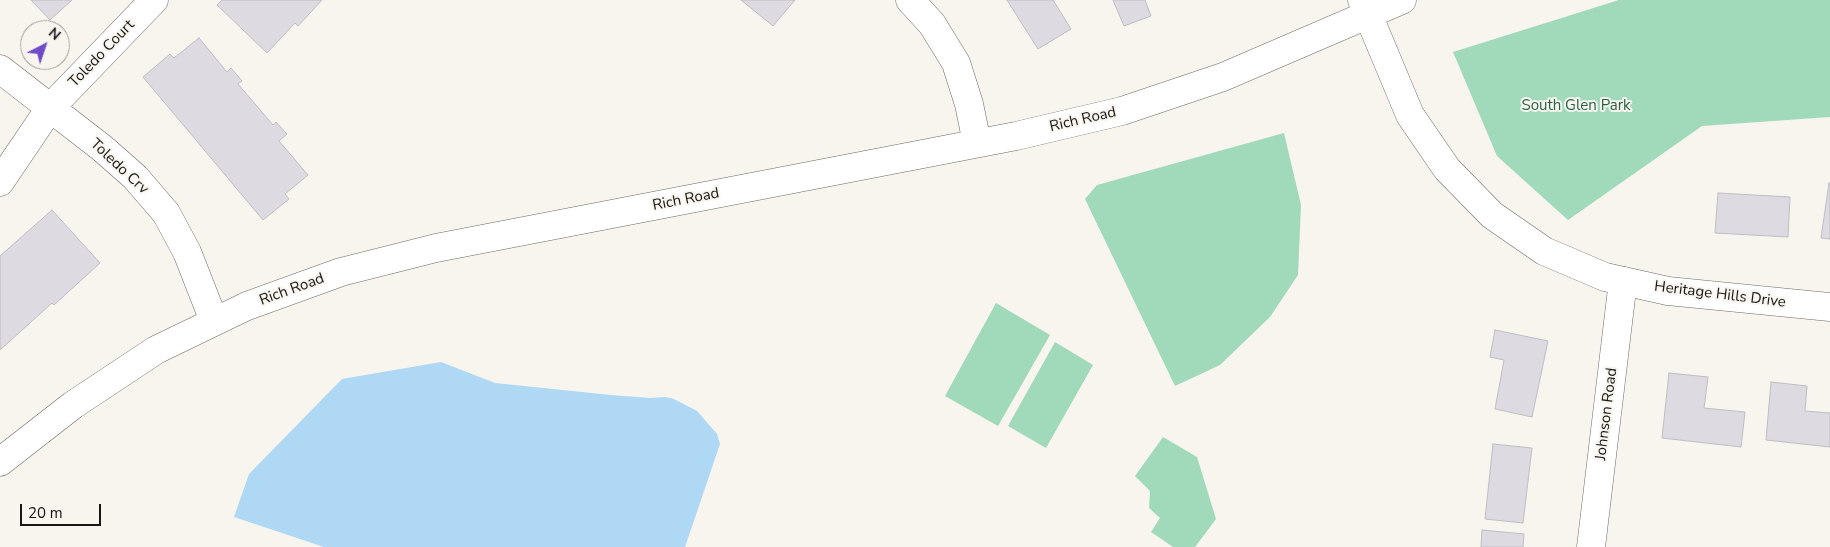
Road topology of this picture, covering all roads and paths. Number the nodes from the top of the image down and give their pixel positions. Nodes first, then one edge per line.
1 (154, 0) edge
2 (910, 0) edge
3 (1402, 0) edge
4 (1365, 7) edge
5 (0, 69) edge
6 (50, 108) junction
7 (977, 143) junction
8 (0, 182) edge
9 (1623, 281) junction
10 (1830, 307) edge
11 (214, 321) junction
12 (0, 462) edge
13 (1591, 547) edge

1 - 6 street, Toledo Court
2 - 7 street
3 - 4 street, Rich Road
4 - 7 street, Rich Road
4 - 9 street, Heritage Hills Drive
5 - 6 street, Toledo Crv
6 - 8 street, Toledo Court
6 - 11 street, Toledo Crv
7 - 11 street, Rich Road
9 - 10 street, Heritage Hills Drive
9 - 13 street, Johnson Road
11 - 12 street, Rich Road

